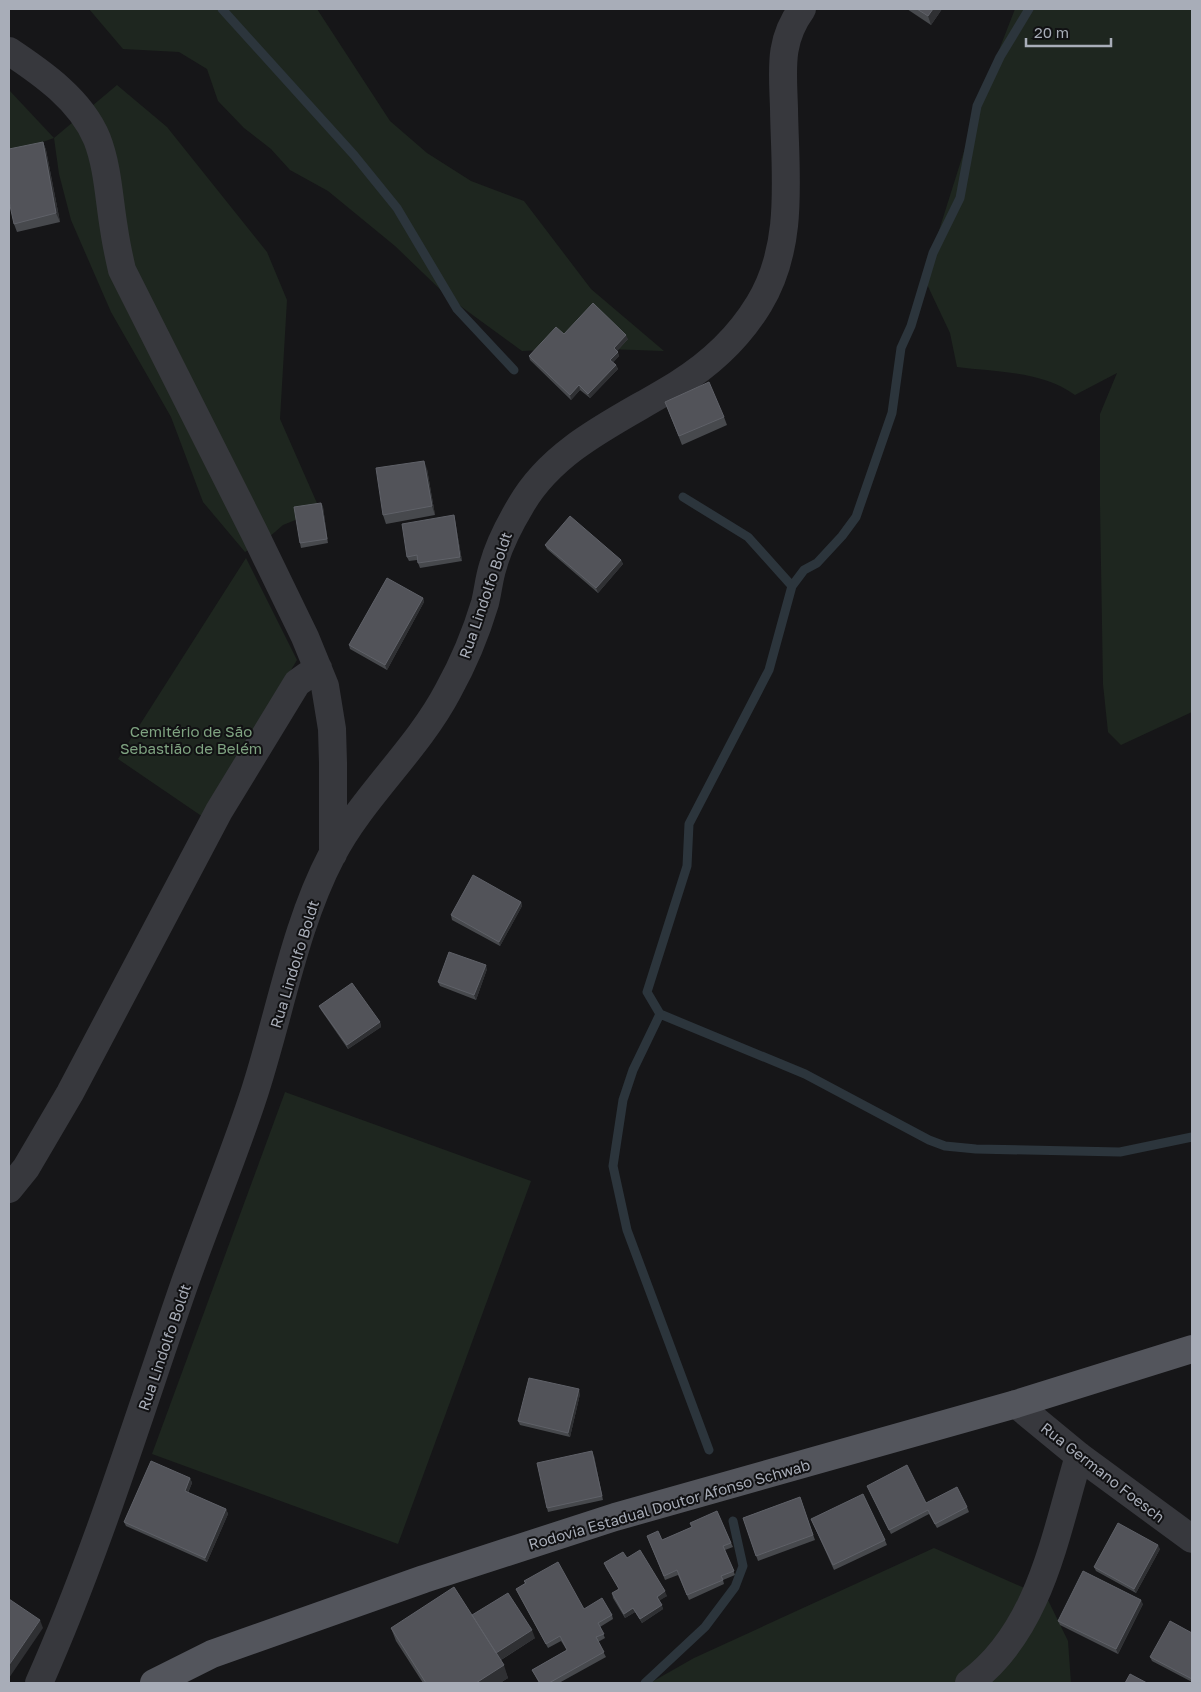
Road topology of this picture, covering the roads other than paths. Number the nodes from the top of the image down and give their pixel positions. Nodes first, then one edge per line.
1 (802, 9) edge
2 (9, 51) edge
3 (318, 668) junction
4 (332, 854) junction
5 (9, 1189) edge
6 (1192, 1349) edge
7 (1016, 1404) junction
8 (1079, 1456) junction
9 (1192, 1538) edge
10 (39, 1683) edge
11 (154, 1683) edge
12 (969, 1683) edge

1 - 4 street, Rua Lindolfo Boldt
2 - 3 street
3 - 4 street
3 - 5 street
4 - 10 street, Rua Lindolfo Boldt
6 - 7 main road, Rodovia Estadual Doutor Afonso Schwab
7 - 8 street, Rua Germano Foesch
7 - 11 main road, Rodovia Estadual Doutor Afonso Schwab
8 - 9 street, Rua Germano Foesch
8 - 12 street

